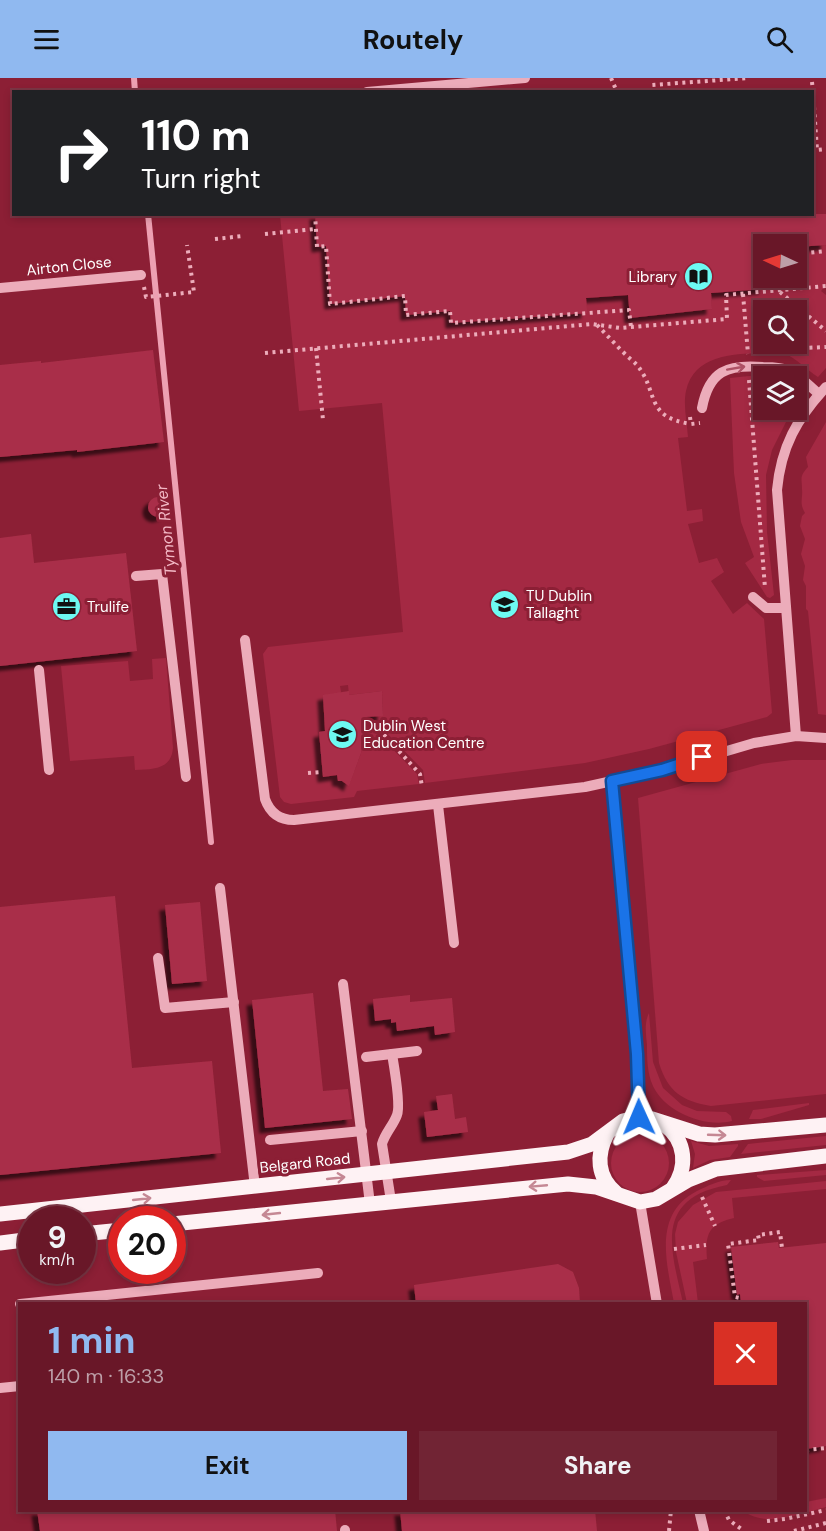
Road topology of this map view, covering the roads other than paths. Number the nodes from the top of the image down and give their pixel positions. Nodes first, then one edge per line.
1 (525, 78) edge
2 (390, 90) edge
3 (141, 274) dead end
4 (0, 288) edge
5 (823, 391) edge
6 (702, 408) dead end
7 (136, 576) dead end
8 (753, 597) dead end
9 (786, 608) junction
10 (245, 640) dead end
11 (39, 670) dead end
12 (796, 736) junction
13 (826, 738) edge
14 (49, 770) dead end
15 (186, 777) dead end
16 (612, 781) junction
17 (438, 805) junction
18 (220, 888) dead end
19 (454, 943) dead end
20 (158, 958) dead end
21 (344, 984) dead end
22 (234, 1002) junction
23 (417, 1051) dead end
24 (392, 1053) junction
25 (366, 1057) dead end
26 (639, 1117) junction
27 (660, 1122) junction
28 (826, 1125) edge
29 (362, 1131) junction
30 (608, 1132) junction
31 (270, 1140) dead end
32 (826, 1156) edge
33 (386, 1173) junction
34 (367, 1174) junction
35 (255, 1186) junction
36 (673, 1188) junction
37 (619, 1195) junction
38 (390, 1202) junction
39 (640, 1202) junction
40 (370, 1204) junction
41 (0, 1214) edge
42 (186, 1223) edge
43 (18, 1241) edge
44 (0, 1243) edge
45 (318, 1273) dead end
46 (39, 1302) edge
47 (657, 1302) edge
48 (18, 1386) edge
49 (0, 1388) edge
50 (699, 1512) edge
51 (704, 1531) edge

1 - 2 street
3 - 4 street, Airton Close
6 -> 5 street
5 - 9 street
7 - 15 street
8 - 9 street
9 - 12 street
10 - 17 street
11 - 14 street
12 - 13 street
12 - 16 street
16 - 17 street
16 - 26 street
17 - 19 street
18 - 22 street
20 - 22 street
21 - 29 street
22 - 35 street
23 - 24 street
24 - 25 street
24 - 33 street
26 - 27 main road
26 - 30 main road, Belgard Road
27 -> 28 main road
27 - 36 main road
29 - 31 street
29 - 34 street
30 - 33 main road, Belgard Road
30 - 37 main road
32 - 36 main road
33 - 34 main road, Belgard Road
33 - 38 street
35 -> 34 main road, Belgard Road
34 - 40 street
41 -> 35 main road, Belgard Road
36 - 39 main road
37 -> 38 main road
37 - 39 main road
38 - 40 main road
39 - 47 street
40 -> 42 main road
43 - 44 main road
45 - 46 street
48 - 49 street
50 - 51 street

